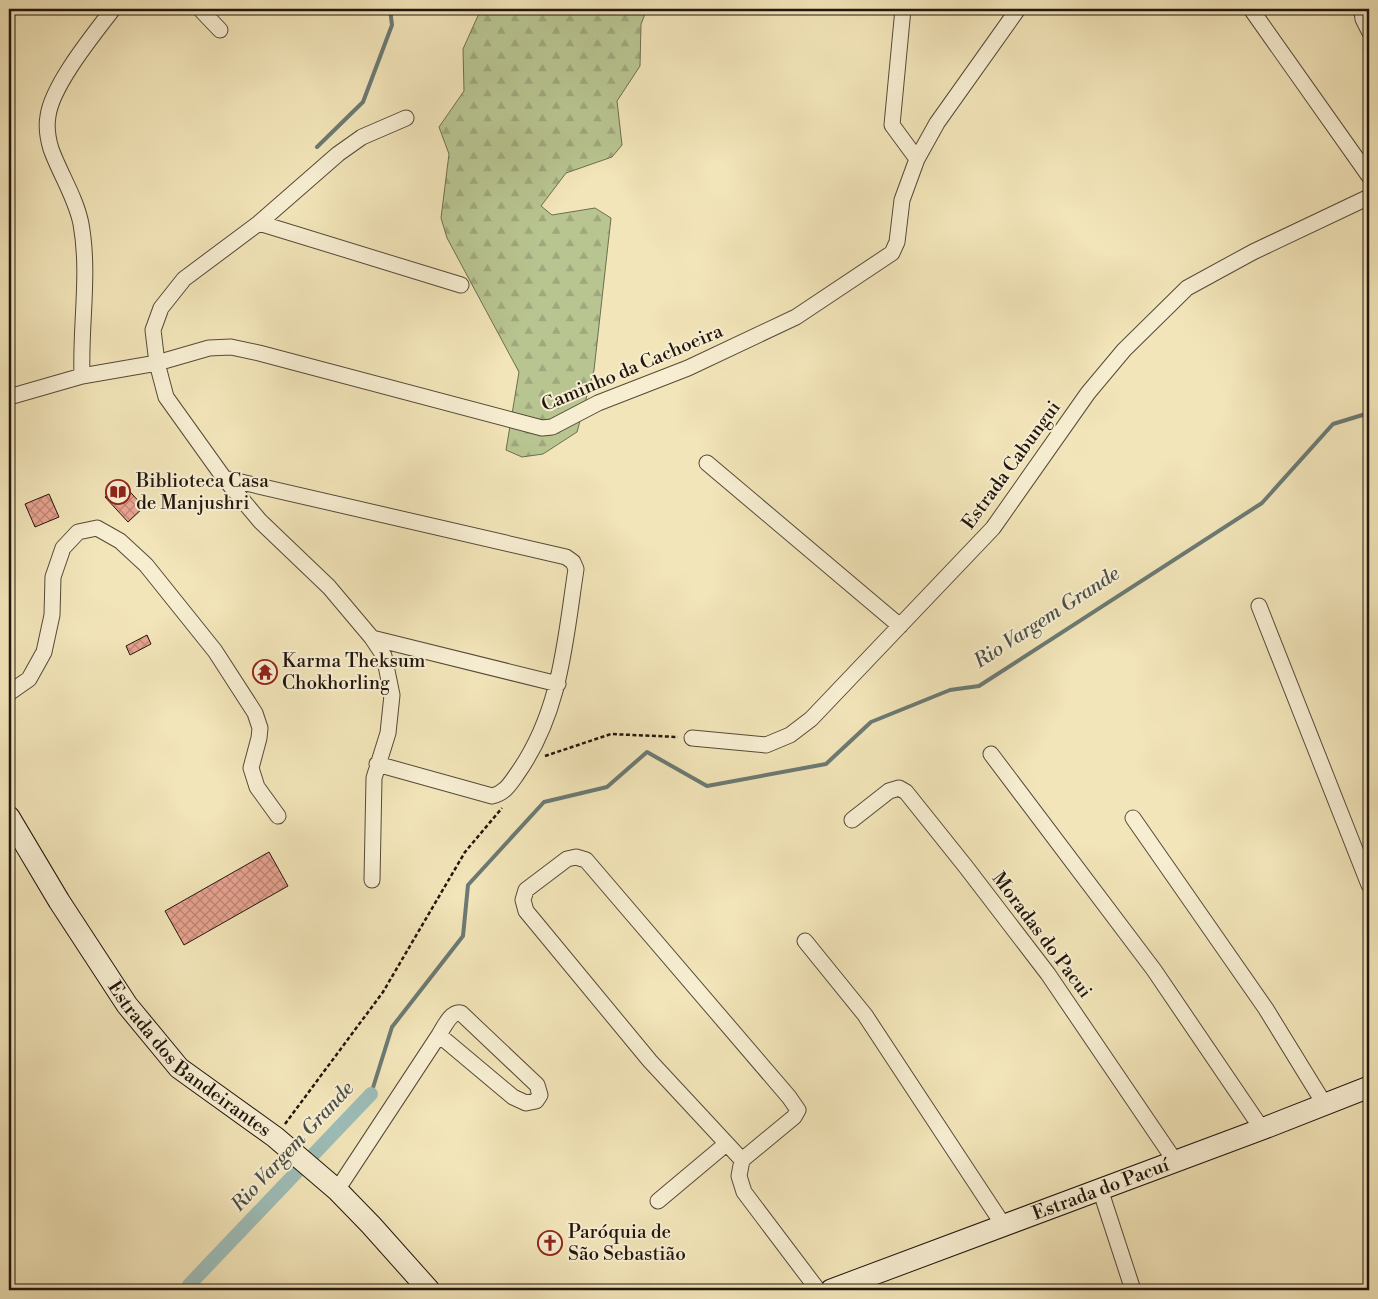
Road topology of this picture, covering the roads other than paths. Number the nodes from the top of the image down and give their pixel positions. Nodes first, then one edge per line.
1 (113, 9) edge
2 (200, 9) edge
3 (904, 9) edge
4 (1018, 9) edge
5 (1251, 9) edge
6 (1366, 9) edge
7 (220, 30) dead end
8 (1369, 31) edge
9 (406, 118) dead end
10 (917, 159) junction
11 (1369, 176) edge
12 (1369, 197) edge
13 (259, 223) junction
14 (460, 285) dead end
15 (157, 363) junction
16 (82, 376) junction
17 (9, 397) edge
18 (708, 463) dead end
19 (224, 478) junction
20 (1259, 606) dead end
21 (900, 626) junction
22 (372, 638) junction
23 (558, 684) junction
24 (9, 693) edge
25 (692, 738) road end
26 (991, 754) dead end
27 (377, 764) junction
28 (278, 816) dead end
29 (9, 817) edge
30 (1133, 818) dead end
31 (852, 820) dead end
32 (372, 880) dead end
33 (1369, 885) edge
34 (805, 941) dead end
35 (439, 1035) junction
36 (1369, 1087) edge
37 (1325, 1105) junction
38 (1262, 1129) junction
39 (726, 1144) junction
40 (742, 1160) junction
41 (1175, 1161) junction
42 (331, 1184) junction
43 (1100, 1189) junction
44 (658, 1201) dead end
45 (1004, 1226) junction
46 (864, 1285) edge
47 (429, 1290) edge
48 (818, 1290) edge
49 (831, 1290) edge
50 (1133, 1290) edge

1 - 16 street
2 - 7 street
3 - 10 street
4 - 10 street, Caminho da Cachoeira
5 - 11 street
6 - 8 street
9 - 13 street
10 - 15 street, Caminho da Cachoeira
12 - 21 street, Estrada Cabungui
13 - 14 street
13 - 15 street
15 - 16 street, Caminho da Cachoeira
15 - 19 street
16 - 17 street, Caminho da Cachoeira
18 - 21 street
19 - 22 street
19 - 23 street
20 - 33 street
21 - 25 street, Estrada Cabungui
22 - 23 street
22 - 27 street
23 - 27 street
24 - 28 street
26 - 38 street
27 - 32 street
29 - 42 main road, Estrada dos Bandeirantes
30 - 37 street
31 - 41 street, Moradas do Pacui
34 - 45 street
35 - 35 street
35 - 42 street
36 - 37 main road, Estrada do Pacuí
37 - 38 main road, Estrada do Pacuí
38 - 41 main road, Estrada do Pacuí
39 - 40 street
39 - 40 street
39 - 44 street
40 - 48 street
41 - 43 main road, Estrada do Pacuí
42 - 47 main road, Estrada dos Bandeirantes
43 - 45 main road, Estrada do Pacuí
43 - 50 street
45 - 46 main road, Estrada do Pacuí
46 - 49 main road, Estrada do Pacuí

